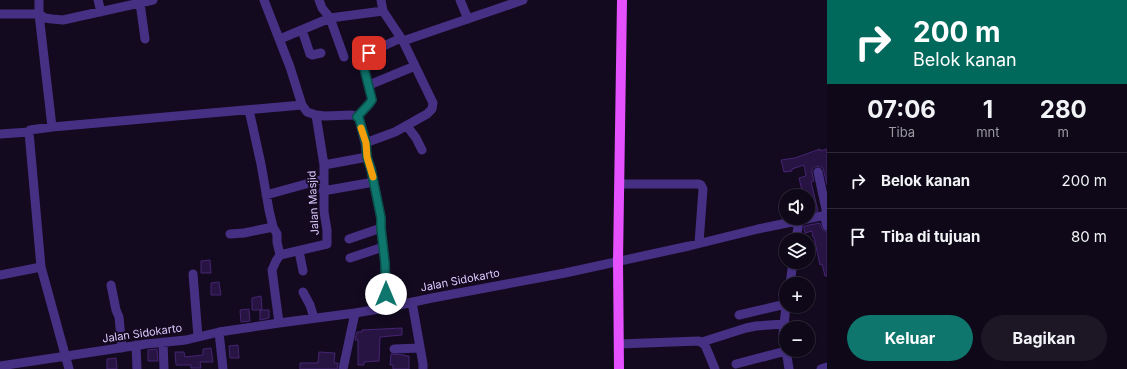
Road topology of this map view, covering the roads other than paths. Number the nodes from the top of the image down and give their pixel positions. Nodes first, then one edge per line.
1 (39, 0) edge
2 (98, 0) edge
3 (153, 0) edge
4 (264, 0) edge
5 (319, 0) edge
6 (380, 0) edge
7 (460, 0) edge
8 (523, 0) edge
9 (622, 0) edge
10 (140, 2) junction
11 (383, 11) junction
12 (101, 12) junction
13 (0, 14) edge
14 (39, 14) junction
15 (330, 18) junction
16 (468, 19) junction
17 (302, 30) junction
18 (145, 39) dead end
19 (280, 39) junction
20 (402, 40) junction
21 (321, 53) dead end
22 (344, 57) dead end
23 (415, 66) junction
24 (369, 85) junction
25 (302, 105) junction
26 (249, 110) junction
27 (316, 115) junction
28 (357, 117) junction
29 (407, 126) junction
30 (52, 127) junction
31 (29, 132) junction
32 (0, 134) edge
33 (366, 143) junction
34 (422, 150) dead end
35 (367, 157) junction
36 (324, 165) junction
37 (818, 172) dead end
38 (324, 179) junction
39 (374, 182) junction
40 (620, 184) junction
41 (324, 191) junction
42 (266, 195) junction
43 (826, 214) edge
44 (815, 216) edge
45 (779, 225) edge
46 (827, 226) edge
47 (273, 227) junction
48 (381, 228) junction
49 (230, 234) dead end
50 (349, 239) dead end
51 (699, 243) junction
52 (383, 247) junction
53 (299, 251) junction
54 (280, 256) junction
55 (350, 258) dead end
56 (618, 261) junction
57 (42, 267) junction
58 (303, 271) dead end
59 (193, 274) dead end
60 (0, 275) edge
61 (111, 285) dead end
62 (303, 292) dead end
63 (412, 302) junction
64 (779, 306) edge
65 (385, 308) junction
66 (355, 313) junction
67 (739, 315) dead end
68 (314, 318) junction
69 (279, 323) junction
70 (779, 324) edge
71 (219, 332) junction
72 (198, 337) junction
73 (163, 342) junction
74 (702, 342) junction
75 (620, 344) junction
76 (136, 346) junction
77 (122, 348) junction
78 (420, 348) junction
79 (394, 349) dead end
80 (779, 352) edge
81 (66, 356) junction
82 (787, 357) edge
83 (736, 364) dead end
84 (6, 366) edge
85 (827, 366) edge
86 (69, 369) edge
87 (137, 369) edge
88 (164, 369) edge
89 (223, 369) edge
90 (344, 369) edge
91 (423, 369) edge
92 (619, 369) edge
93 (715, 369) edge
94 (789, 369) edge
95 (821, 369) edge

1 - 14 street
2 - 12 street
3 - 10 street
4 - 19 street
5 - 15 street
6 - 11 street
7 - 16 street
8 - 16 street
9 - 40 main road
10 - 12 street
10 - 18 street
11 - 15 street
11 - 20 street
12 - 14 street
13 - 14 street
14 - 30 street
15 - 17 street
15 - 22 street
16 - 20 street
17 - 19 street
17 - 21 street
19 - 25 street
20 - 23 street
20 - 24 street
23 - 24 street
23 - 29 street
24 - 28 street
25 - 26 street
25 - 27 street
26 - 30 street
26 - 42 street
27 - 28 street
27 - 36 street, Jalan Masjid
28 - 33 street
29 - 33 street
29 - 34 street
30 - 31 street
31 - 32 street
31 - 57 street
33 - 35 street
35 - 36 street
35 - 39 street
36 - 38 street, Jalan Masjid
37 - 43 street
38 - 41 street, Jalan Masjid
38 - 42 street
39 - 41 street
39 - 48 street
40 - 51 street
40 - 56 main road
41 - 53 street, Jalan Masjid
42 - 47 street
43 - 44 street, Jalan Sidokarto
43 - 46 street
45 - 51 street, Jalan Sidokarto
47 - 49 street
47 - 54 street
48 - 50 street
48 - 52 street
51 - 56 street, Jalan Sidokarto
52 - 55 street
52 - 65 street
53 - 54 street, Jalan Masjid
53 - 58 street
54 - 69 street
56 - 63 street, Jalan Sidokarto
56 - 75 main road
57 - 60 street
57 - 81 street
59 - 72 street
61 - 77 street
62 - 68 street
63 - 65 street, Jalan Sidokarto
63 - 78 street
64 - 67 street
65 - 66 street, Jalan Sidokarto
66 - 68 street, Jalan Sidokarto
66 - 90 street
68 - 69 street, Jalan Sidokarto
69 - 71 street, Jalan Sidokarto
70 - 74 street
71 - 72 street, Jalan Sidokarto
71 - 89 street
72 - 73 street, Jalan Sidokarto
73 - 76 street, Jalan Sidokarto
73 - 88 street
74 - 75 street
74 - 93 street
75 - 92 main road
76 - 77 street, Jalan Sidokarto
76 - 87 street
77 - 81 street, Jalan Sidokarto
78 - 79 street
78 - 91 street
80 - 83 street
81 - 84 street, Jalan Sidokarto
81 - 86 street
82 - 94 street
85 - 95 street

